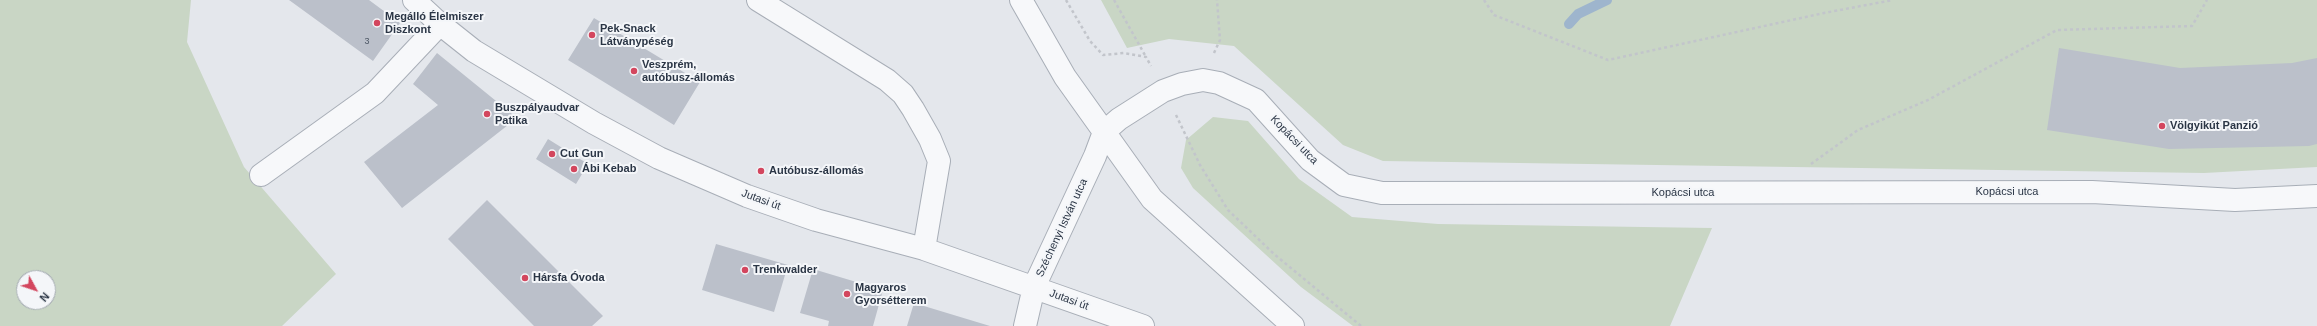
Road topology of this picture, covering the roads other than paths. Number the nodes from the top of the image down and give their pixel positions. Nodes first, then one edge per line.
1 (414, 0) edge
2 (758, 0) edge
3 (1021, 0) edge
4 (440, 24) junction
5 (1104, 132) junction
6 (261, 175) dead end
7 (2317, 196) edge
8 (924, 249) junction
9 (1034, 287) junction
10 (1025, 326) edge
11 (1143, 326) edge
12 (1293, 326) edge

1 - 4 street, Jutasi út
2 - 8 street
3 - 5 street
4 - 6 street
4 - 8 street, Jutasi út
5 - 7 street, Kopácsi utca
5 - 9 street, Széchenyi István utca
5 - 12 street
8 - 9 street, Jutasi út
9 - 10 street, Széchenyi István utca
9 - 11 street, Jutasi út

